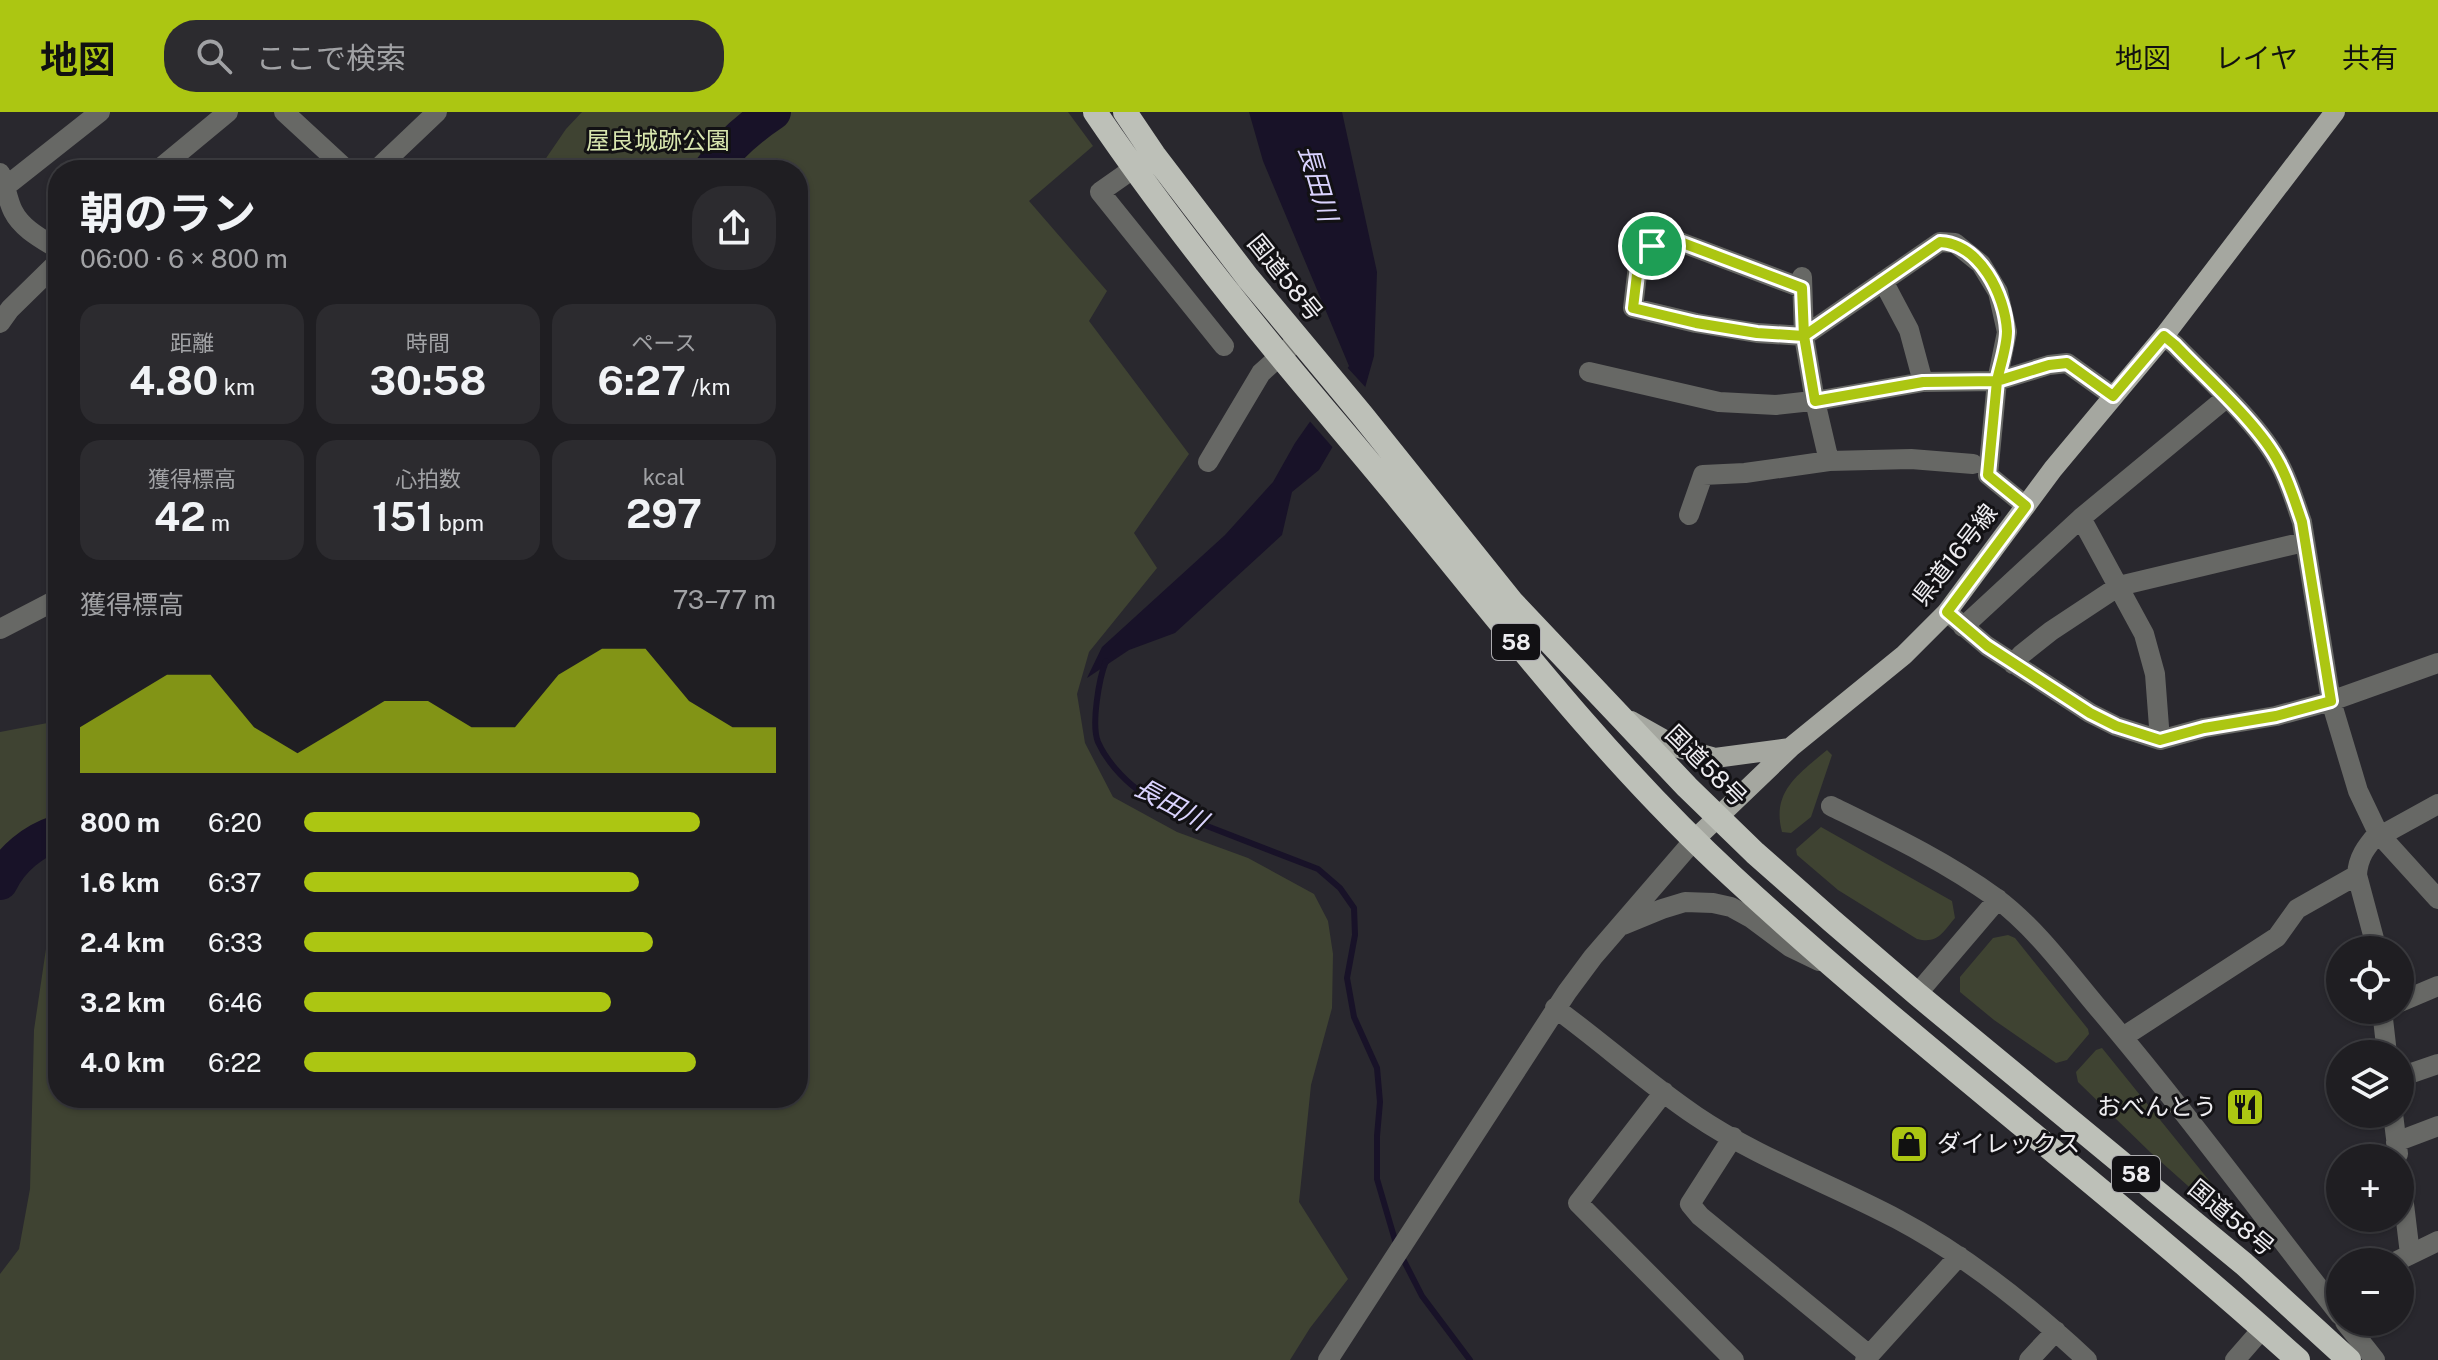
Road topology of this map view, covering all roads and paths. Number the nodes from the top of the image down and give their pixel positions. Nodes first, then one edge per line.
1 (100, 112) edge
2 (228, 112) edge
3 (284, 112) edge
4 (437, 112) edge
5 (1095, 112) edge
6 (1125, 112) edge
7 (2335, 112) edge
8 (1154, 155) junction
9 (170, 160) edge
10 (336, 160) edge
11 (387, 160) edge
12 (1133, 168) junction
13 (2, 184) edge
14 (48, 242) edge
15 (48, 272) edge
16 (1883, 281) junction
17 (0, 323) edge
18 (1804, 336) junction
19 (2164, 336) junction
20 (1299, 339) junction
21 (1224, 346) dead end
22 (1280, 356) junction
23 (1589, 372) dead end
24 (1997, 381) junction
25 (1923, 382) junction
26 (2113, 396) junction
27 (2226, 398) junction
28 (1815, 401) junction
29 (1829, 461) junction
30 (1208, 462) dead end
31 (1973, 464) dead end
32 (2026, 506) junction
33 (1689, 515) dead end
34 (2081, 518) junction
35 (2304, 542) junction
36 (2119, 586) junction
37 (48, 604) edge
38 (1947, 612) junction
39 (1963, 627) junction
40 (0, 629) edge
41 (2438, 663) edge
42 (2013, 664) junction
43 (2331, 701) junction
44 (1613, 711) junction
45 (2160, 740) junction
46 (1791, 747) junction
47 (2438, 804) edge
48 (1831, 806) dead end
49 (1717, 817) junction
50 (2379, 835) junction
51 (1694, 840) junction
52 (2357, 875) junction
53 (1998, 899) junction
54 (2438, 899) edge
55 (1618, 927) junction
56 (2373, 936) edge
57 (1837, 969) junction
58 (2438, 986) edge
59 (1917, 994) junction
60 (2414, 996) edge
61 (1555, 1008) junction
62 (2123, 1037) junction
63 (2438, 1064) edge
64 (2414, 1072) edge
65 (1664, 1092) junction
66 (2438, 1126) edge
67 (1733, 1137) junction
68 (2407, 1144) edge
69 (2438, 1241) edge
70 (2414, 1253) edge
71 (1959, 1256) junction
72 (2326, 1286) edge
73 (2263, 1328) junction
74 (2056, 1331) junction
75 (2356, 1336) edge
76 (1867, 1358) edge
77 (1328, 1360) edge
78 (1734, 1360) edge
79 (2029, 1360) edge
80 (2087, 1360) edge
81 (2235, 1360) edge
82 (2298, 1360) edge
83 (2349, 1360) edge
84 (2375, 1360) edge

1 - 13 street
2 - 9 street
3 - 10 street
4 - 11 street
5 - 12 highway, 58
6 - 8 highway, 国道58号 / 58
7 - 19 main road, 県道16号線
8 - 12 street
8 - 20 highway, 国道58号 / 58
12 - 21 street
12 - 22 highway, 58
13 - 14 street
15 - 17 street
16 - 18 street
16 - 24 street
16 - 25 street
18 - 18 street
18 - 28 street
19 - 26 main road, 県道16号線
19 - 27 street
20 - 22 street
20 - 44 highway, 国道58号 / 58
22 - 30 street
22 - 51 highway, 58
23 - 28 street
24 - 25 street
24 - 26 street
24 - 32 street
25 - 28 street
26 - 32 main road, 県道16号線
27 - 34 street
27 - 35 street
28 - 29 street
29 - 31 street
29 - 33 street
32 - 38 main road, 県道16号線
34 - 36 street
34 - 39 street
35 - 36 street
35 - 43 street
36 - 42 street
36 - 45 street
37 - 40 street
38 - 39 street
38 - 46 main road, 県道16号線
39 - 42 street
41 - 43 street
42 - 45 street
43 - 45 street
43 - 50 street
44 - 46 main road
44 - 49 highway, 国道58号 / 58
46 - 49 main road, 県道16号線
47 - 50 street
48 - 53 street
49 - 51 main road, 県道16号線
49 - 59 highway, 国道58号 / 58
50 - 52 street
50 - 54 street
51 - 55 street
51 - 57 highway, 58
52 - 56 street
52 - 62 street
53 - 59 street
53 - 62 street
55 - 57 street
55 - 61 street
57 - 73 highway, 58
58 - 60 street
59 - 83 highway, 国道58号 / 58
61 - 65 street
61 - 77 street
62 - 72 street
63 - 64 street
65 - 67 street
65 - 78 street
66 - 68 street
67 - 71 street
67 - 76 street
69 - 70 street
71 - 74 street
71 - 76 street
73 - 81 street
73 - 82 highway, 58
74 - 79 street
74 - 80 street
75 - 84 street

